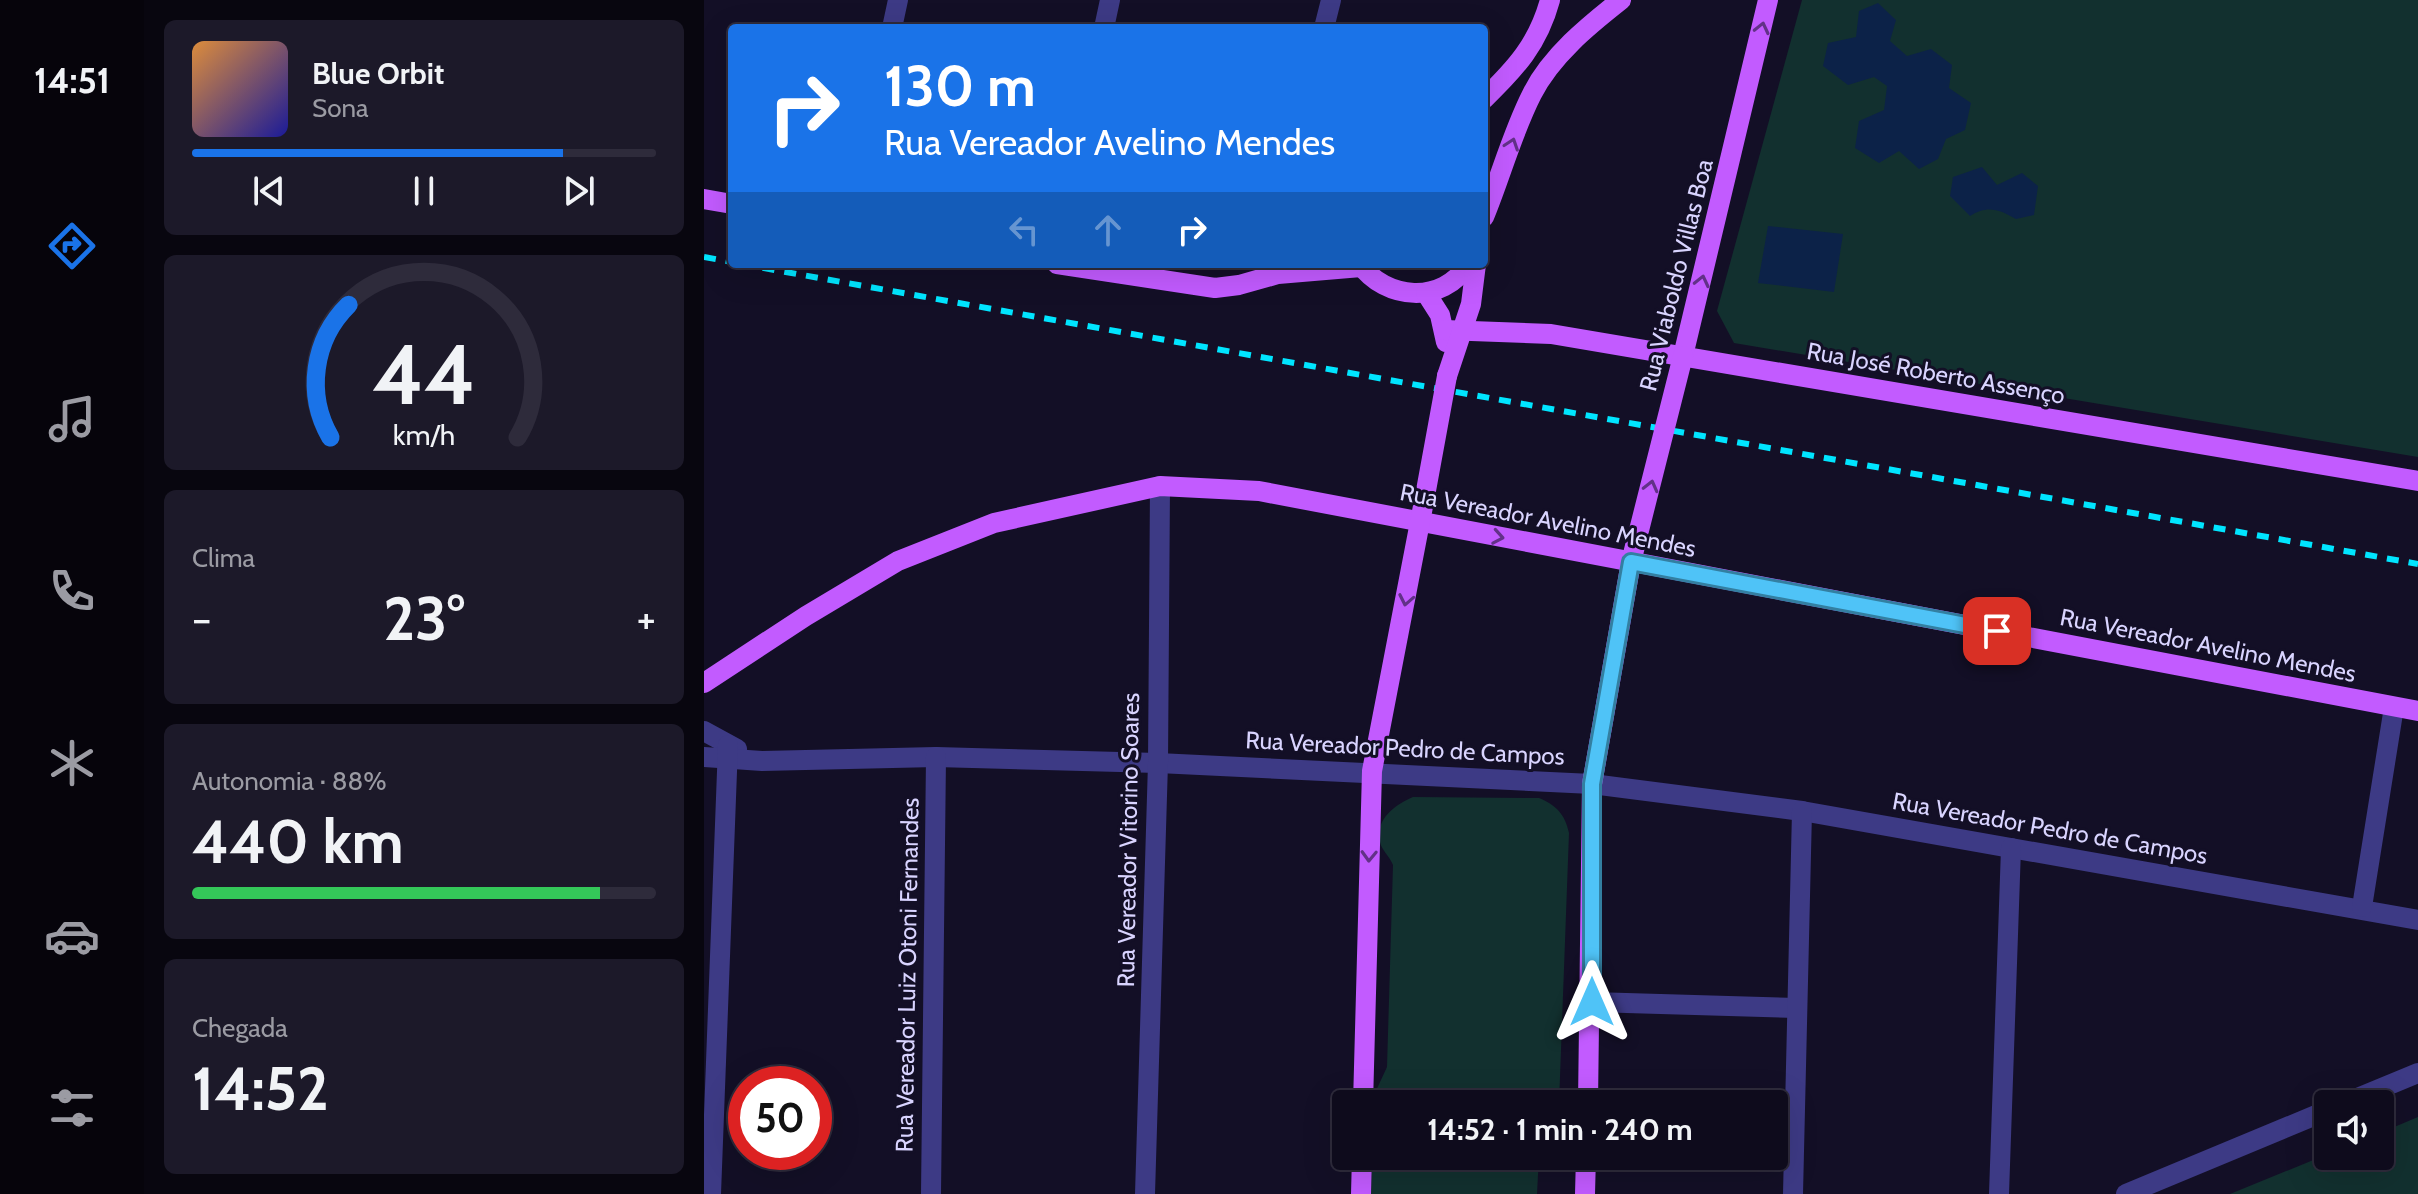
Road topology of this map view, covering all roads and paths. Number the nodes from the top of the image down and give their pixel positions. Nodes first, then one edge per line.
1 (898, 0) edge
2 (1110, 0) edge
3 (1331, 0) edge
4 (1550, 0) edge
5 (1768, 0) edge
6 (1616, 1) edge
7 (893, 24) edge
8 (1105, 24) edge
9 (1325, 24) edge
10 (1488, 95) edge
11 (704, 199) edge
12 (728, 203) edge
13 (1488, 207) edge
14 (1080, 268) edge
15 (1271, 268) edge
16 (1364, 268) edge
17 (1464, 268) edge
18 (1476, 268) edge
19 (1426, 293) junction
20 (1454, 330) junction
21 (1683, 356) junction
22 (2418, 481) edge
23 (1160, 486) junction
24 (1421, 523) junction
25 (1631, 562) junction
26 (704, 683) edge
27 (2394, 707) junction
28 (2418, 711) edge
29 (704, 731) edge
30 (727, 752) junction
31 (704, 757) edge
32 (936, 757) junction
33 (1158, 763) junction
34 (1372, 771) junction
35 (1592, 784) junction
36 (1802, 811) junction
37 (2011, 848) junction
38 (2362, 907) junction
39 (2418, 920) edge
40 (1592, 1002) junction
41 (1797, 1008) junction
42 (2418, 1073) edge
43 (1363, 1090) edge
44 (1589, 1090) edge
45 (2377, 1090) edge
46 (2314, 1116) edge
47 (1362, 1170) edge
48 (1586, 1170) edge
49 (711, 1194) edge
50 (931, 1194) edge
51 (1145, 1194) edge
52 (1361, 1194) edge
53 (1585, 1194) edge
54 (1793, 1194) edge
55 (1999, 1194) edge
56 (2126, 1194) edge

1 - 7 street
2 - 8 street
3 - 9 street
4 - 10 main road
21 -> 5 main road, Rua Viaboldo Villas Boa
13 -> 6 main road
11 - 12 main road
14 - 15 main road
16 - 19 main road
17 - 19 main road
18 - 20 main road
19 - 20 main road
20 - 21 main road, Rua José Roberto Assenço
20 - 24 main road, bridge
21 - 22 main road, Rua José Roberto Assenço
25 -> 21 main road, Rua Viaboldo Villas Boa, bridge
23 - 24 main road, Rua Vereador Avelino Mendes
23 - 26 main road, Rua Vereador Avelino Mendes
23 - 33 street, Rua Vereador Vitorino Soares
24 -> 25 main road, Rua Vereador Avelino Mendes
24 -> 34 main road
25 - 27 main road, Rua Vereador Avelino Mendes
25 - 35 main road, Rua Viaboldo Villas Boa
27 - 28 main road, Rua Vereador Avelino Mendes
27 - 38 street
29 - 30 street, Rua Vereador Pedro de Campos
30 - 31 street, Rua Vereador Pedro de Campos
30 - 32 street, Rua Vereador Pedro de Campos
30 - 49 street
32 - 33 street, Rua Vereador Pedro de Campos
32 - 50 street, Rua Vereador Luiz Otoni Fernandes
33 - 34 street, Rua Vereador Pedro de Campos
33 - 51 street, Rua Vereador Vitorino Soares
34 - 35 street, Rua Vereador Pedro de Campos
34 -> 43 main road
35 - 36 street, Rua Vereador Pedro de Campos
35 - 40 main road, Rua Viaboldo Villas Boa
36 - 37 street, Rua Vereador Pedro de Campos
36 - 41 street
37 - 38 street, Rua Vereador Pedro de Campos
37 - 55 street
38 - 39 street, Rua Vereador Pedro de Campos
40 - 41 street
40 - 44 main road, Rua Viaboldo Villas Boa
41 - 54 street
42 - 45 street
46 - 56 street
47 - 52 main road
48 - 53 main road

